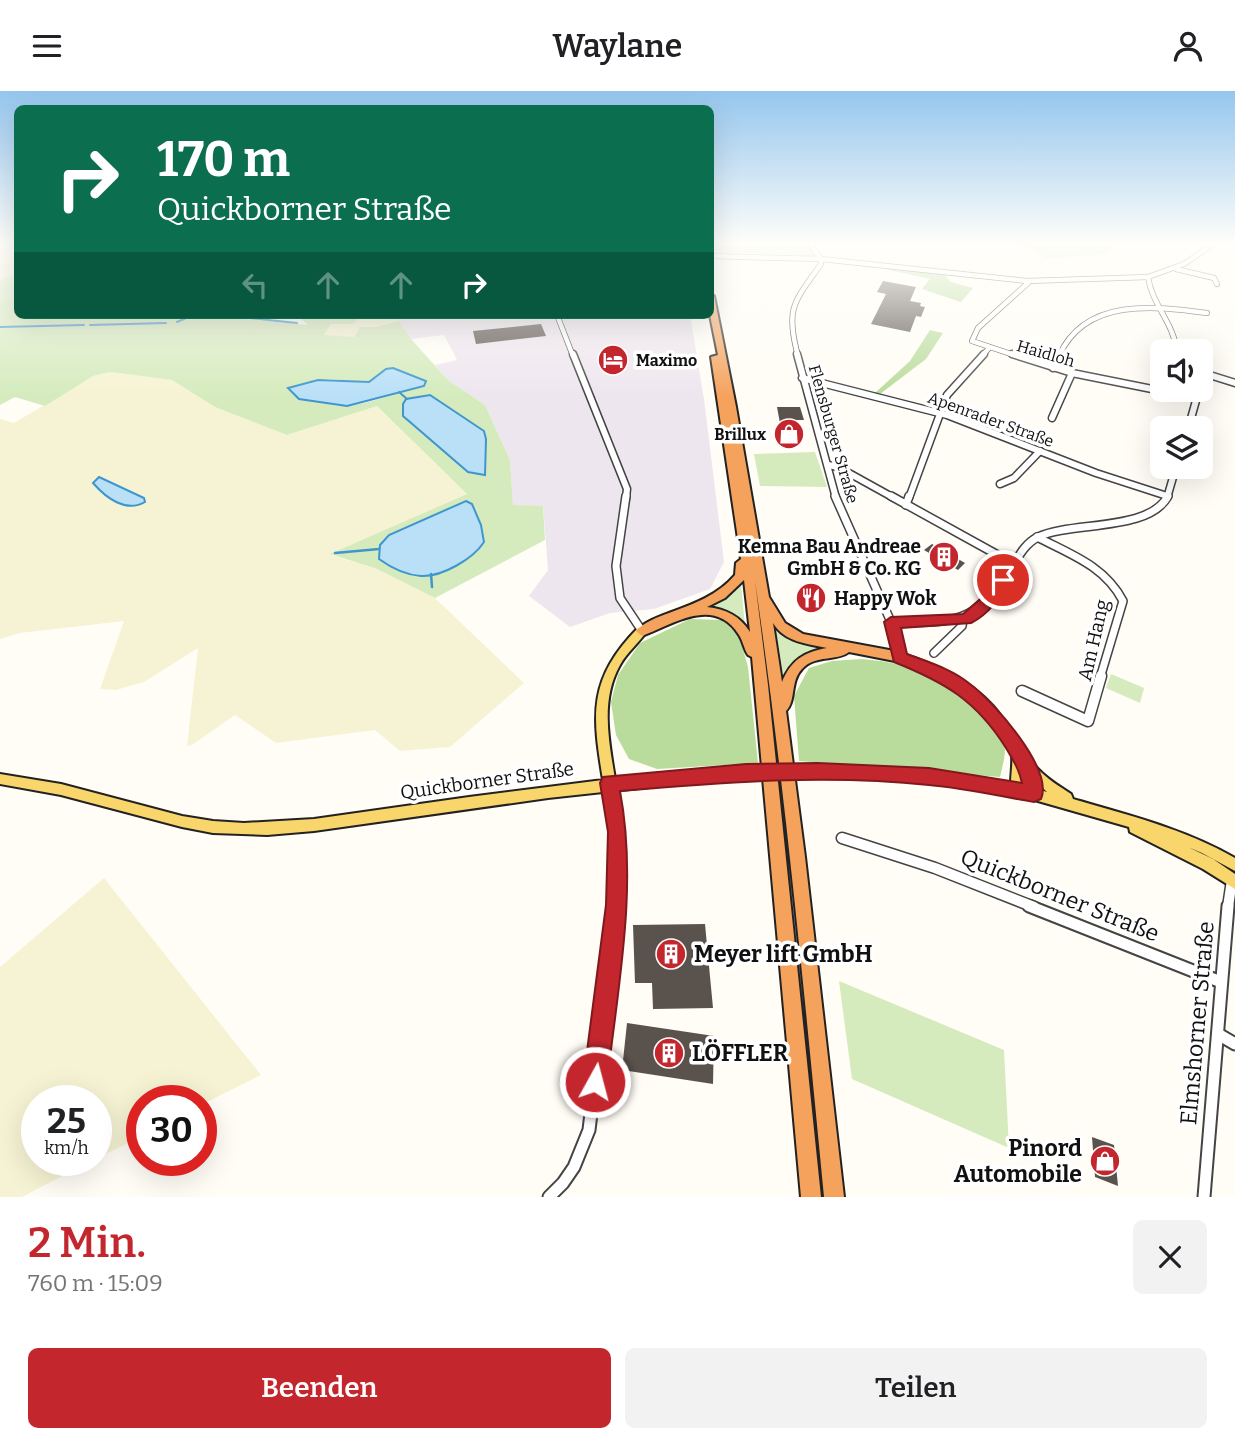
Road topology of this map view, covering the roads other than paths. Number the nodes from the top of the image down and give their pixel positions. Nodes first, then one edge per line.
1 (798, 295) edge
2 (1015, 295) edge
3 (1151, 295) edge
4 (1160, 306) junction
5 (1207, 313) dead end
6 (714, 315) edge
7 (559, 319) edge
8 (708, 319) edge
9 (1176, 339) edge
10 (989, 348) junction
11 (1053, 368) junction
12 (1072, 373) junction
13 (802, 378) junction
14 (1213, 378) edge
15 (1235, 383) edge
16 (1150, 389) edge
17 (940, 413) junction
18 (1052, 418) dead end
19 (1040, 451) junction
20 (828, 464) junction
21 (1172, 479) edge
22 (1000, 484) dead end
23 (1167, 496) junction
24 (906, 505) junction
25 (744, 535) junction
26 (1037, 537) junction
27 (1014, 564) junction
28 (763, 594) junction
29 (676, 614) junction
30 (963, 620) junction
31 (891, 622) junction
32 (642, 631) junction
33 (860, 650) junction
34 (934, 653) dead end
35 (900, 657) junction
36 (762, 685) junction
37 (1022, 691) dead end
38 (783, 738) junction
39 (1017, 753) junction
40 (1028, 769) junction
41 (0, 779) edge
42 (610, 783) junction
43 (1017, 789) junction
44 (1034, 793) junction
45 (1081, 806) junction
46 (1107, 814) junction
47 (842, 838) dead end
48 (1234, 860) edge
49 (1233, 881) edge
50 (1221, 982) junction
51 (1218, 1034) junction
52 (1235, 1044) edge
53 (549, 1197) edge
54 (811, 1197) edge
55 (834, 1197) edge
56 (1204, 1197) edge

1 - 13 street, Flensburger Straße
2 - 10 street, Haidloh
3 - 4 street
4 - 5 street
4 - 9 street
4 - 11 street
6 - 28 highway
7 - 32 street
8 - 25 highway
10 - 11 street, Haidloh
10 - 17 street
11 - 12 street, Haidloh
12 - 16 street, Haidloh
12 - 18 street
13 - 17 street, Apenrader Straße
13 - 20 street, Flensburger Straße
14 - 15 street
17 - 19 street, Apenrader Straße
17 - 24 street
19 - 22 street
19 - 23 street, Apenrader Straße
20 - 24 street
20 - 31 street, Flensburger Straße
21 - 23 street
23 - 26 street
24 - 27 street
25 - 29 highway
25 - 36 highway
26 - 27 street
26 - 37 street, Am Hang
27 - 30 street
28 - 33 highway
28 - 38 highway
29 - 32 highway
29 - 36 highway
30 - 31 street
30 - 34 street
31 - 35 street, Flensburger Straße
32 - 42 main road
33 - 35 highway
33 - 38 highway
35 - 39 main road
36 - 54 highway
38 - 55 highway
39 - 40 main road
39 - 43 main road
40 - 44 main road
40 - 45 main road
41 - 42 main road, Quickborner Straße
42 - 43 main road, Quickborner Straße, bridge
42 - 53 street
43 - 44 main road, Quickborner Straße
44 - 45 main road, Quickborner Straße
45 - 46 main road, Quickborner Straße
46 - 48 main road, Quickborner Straße
46 - 49 main road, Quickborner Straße
47 - 50 street, Quickborner Straße
48 - 49 main road, Elmshorner Straße
49 - 50 street, Elmshorner Straße
50 - 51 street, Elmshorner Straße
51 - 52 street
51 - 56 street, Elmshorner Straße

